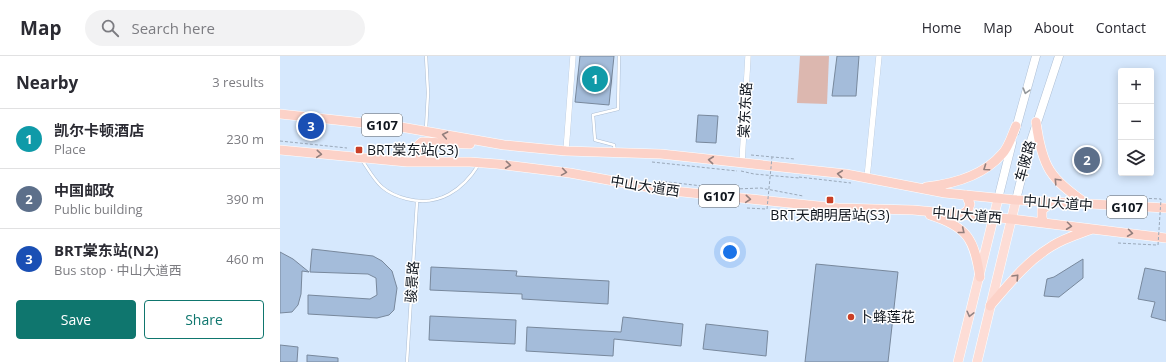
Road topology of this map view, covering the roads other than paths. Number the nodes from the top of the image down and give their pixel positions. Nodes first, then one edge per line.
1 (426, 56) edge
2 (573, 56) edge
3 (618, 56) edge
4 (748, 56) edge
5 (879, 56) edge
6 (1036, 56) edge
7 (1059, 56) edge
8 (280, 114) edge
9 (1036, 122) junction
10 (1016, 126) junction
11 (426, 131) junction
12 (483, 143) junction
13 (280, 150) edge
14 (566, 151) junction
15 (615, 152) junction
16 (361, 158) junction
17 (428, 162) junction
18 (480, 162) junction
19 (741, 167) junction
20 (867, 178) junction
21 (906, 186) junction
22 (966, 195) junction
23 (998, 198) junction
24 (1016, 200) junction
25 (417, 202) junction
26 (1052, 202) junction
27 (1088, 205) junction
28 (1166, 208) edge
29 (913, 210) junction
30 (963, 214) junction
31 (994, 217) junction
32 (1011, 219) junction
33 (1044, 223) junction
34 (1094, 228) junction
35 (1166, 238) edge
36 (980, 277) junction
37 (990, 306) junction
38 (407, 362) edge
39 (958, 362) edge
40 (977, 362) edge

1 - 11 lane
2 - 14 street
3 - 15 lane
4 - 19 street, 棠东东路
5 - 20 street
6 -> 10 main road, 车陂路
7 - 9 main road, 车陂路
8 - 11 highway, 中山大道西 / G107
9 - 24 main road, 车陂路
27 -> 9 highway
10 -> 21 highway
10 - 23 main road, 车陂路
12 -> 11 highway, 中山大道西 / G107
12 - 14 highway, 中山大道西 / G107
12 - 17 highway
13 -> 16 highway, 中山大道西 / G107
14 - 15 highway, 中山大道西 / G107
19 -> 15 highway, 中山大道西 / G107
16 - 17 highway, 中山大道西 / G107
16 - 25 lane
17 - 18 highway, 中山大道西 / G107
18 - 25 lane
18 -> 29 highway, 中山大道西 / G107
20 -> 19 highway, 中山大道西 / G107
20 - 21 highway, 中山大道西 / G107
21 - 22 highway, 中山大道西 / G107
22 - 23 highway, 中山大道西 / G107
22 - 30 highway
23 - 24 highway, 中山大道中 / G107
23 - 31 main road, 车陂路
24 - 26 highway, 中山大道中 / G107
24 - 32 main road, 车陂路
25 - 38 lane, 骏景路
26 - 27 highway, 中山大道中 / G107
26 - 33 highway
27 - 28 highway, 中山大道中 / G107
29 - 30 highway, 中山大道西 / G107
29 -> 36 highway
30 - 31 highway, 中山大道西 / G107
31 - 32 highway, 中山大道西 / G107
31 - 36 main road, 车陂路
32 - 33 highway, 中山大道中 / G107
32 - 37 main road, 车陂路
33 -> 34 highway, 中山大道中
34 -> 35 highway, 中山大道中 / G107
37 -> 34 highway
36 -> 39 main road, 车陂路
37 - 40 main road, 车陂路

